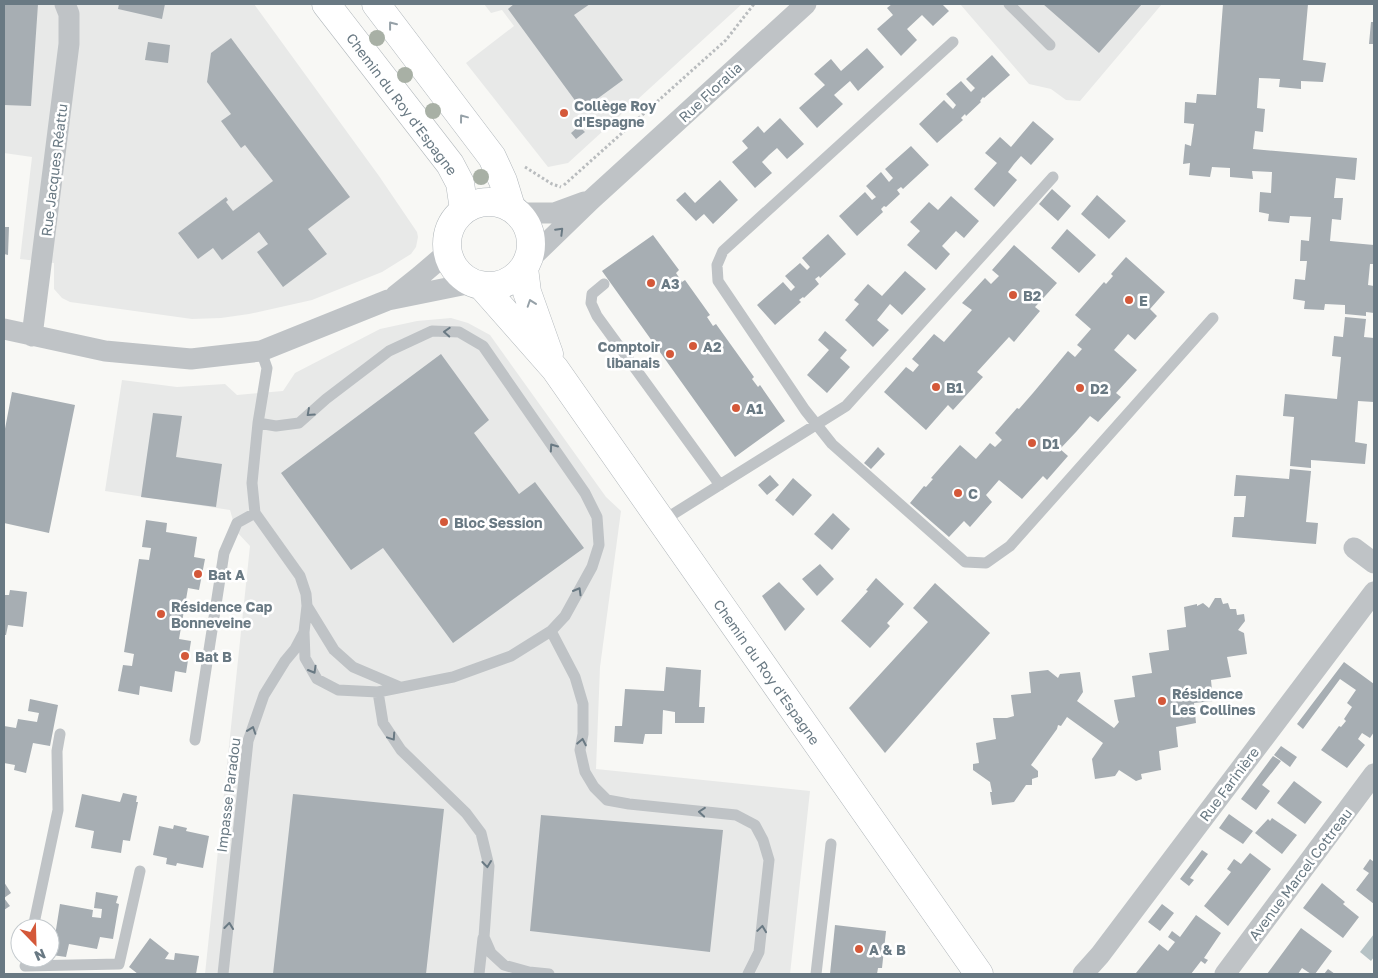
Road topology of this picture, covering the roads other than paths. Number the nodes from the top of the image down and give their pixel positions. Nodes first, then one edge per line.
1 (65, 4) edge
2 (326, 4) edge
3 (376, 4) edge
4 (806, 4) edge
5 (1009, 4) edge
6 (953, 42) dead end
7 (1050, 45) dead end
8 (1053, 177) dead end
9 (591, 200) junction
10 (464, 210) junction
11 (515, 210) junction
12 (448, 252) junction
13 (526, 264) junction
14 (476, 284) junction
15 (604, 284) dead end
16 (388, 300) junction
17 (1213, 318) dead end
18 (4, 329) edge
19 (32, 336) junction
20 (261, 351) junction
21 (554, 369) junction
22 (258, 423) junction
23 (816, 425) junction
24 (720, 485) junction
25 (255, 513) junction
26 (662, 521) junction
27 (1354, 548) dead end
28 (1374, 563) edge
29 (1374, 592) edge
30 (307, 606) junction
31 (304, 632) junction
32 (551, 632) junction
33 (401, 687) junction
34 (378, 692) junction
35 (60, 734) dead end
36 (195, 740) dead end
37 (1374, 774) edge
38 (831, 844) dead end
39 (140, 871) dead end
40 (35, 918) edge
41 (484, 937) junction
42 (60, 965) edge
43 (523, 972) edge
44 (223, 974) edge
45 (479, 974) edge
46 (549, 974) edge
47 (748, 974) edge
48 (816, 974) edge
49 (979, 974) edge
50 (1083, 974) edge
51 (1225, 974) edge

1 - 19 street, Rue Jacques Réattu
2 - 10 street, Chemin du Roy d'Espagne
11 -> 3 street
4 - 9 street, Rue Floralia
5 - 7 lane
6 - 23 lane
8 - 23 lane
9 - 11 street, Rue Floralia
13 -> 9 street, Rue Floralia
10 - 11 street
10 - 12 street
11 - 13 street
12 - 14 street
12 - 16 street
13 - 14 street
21 -> 13 street, Chemin du Roy d'Espagne
14 - 16 street
14 - 21 street, Chemin du Roy d'Espagne
15 - 24 lane
16 - 20 street
17 - 23 lane
18 - 19 street
19 - 20 street
20 - 22 lane
21 - 26 street, Chemin du Roy d'Espagne
22 - 25 lane
32 -> 22 lane
23 - 24 lane
24 - 26 lane
25 - 30 lane
25 - 36 lane
26 - 49 street, Chemin du Roy d'Espagne
27 - 28 street
29 - 50 street, Rue Farinière
30 - 31 lane
30 - 33 lane
31 -> 34 lane
44 -> 31 lane, Impasse Paradou
32 - 33 lane
47 -> 32 lane
33 - 34 lane
34 -> 41 lane
35 - 40 lane
37 - 51 street, Avenue Marcel Cottreau
38 - 48 lane
39 - 42 lane
41 - 43 lane
41 - 45 lane
43 - 46 lane

